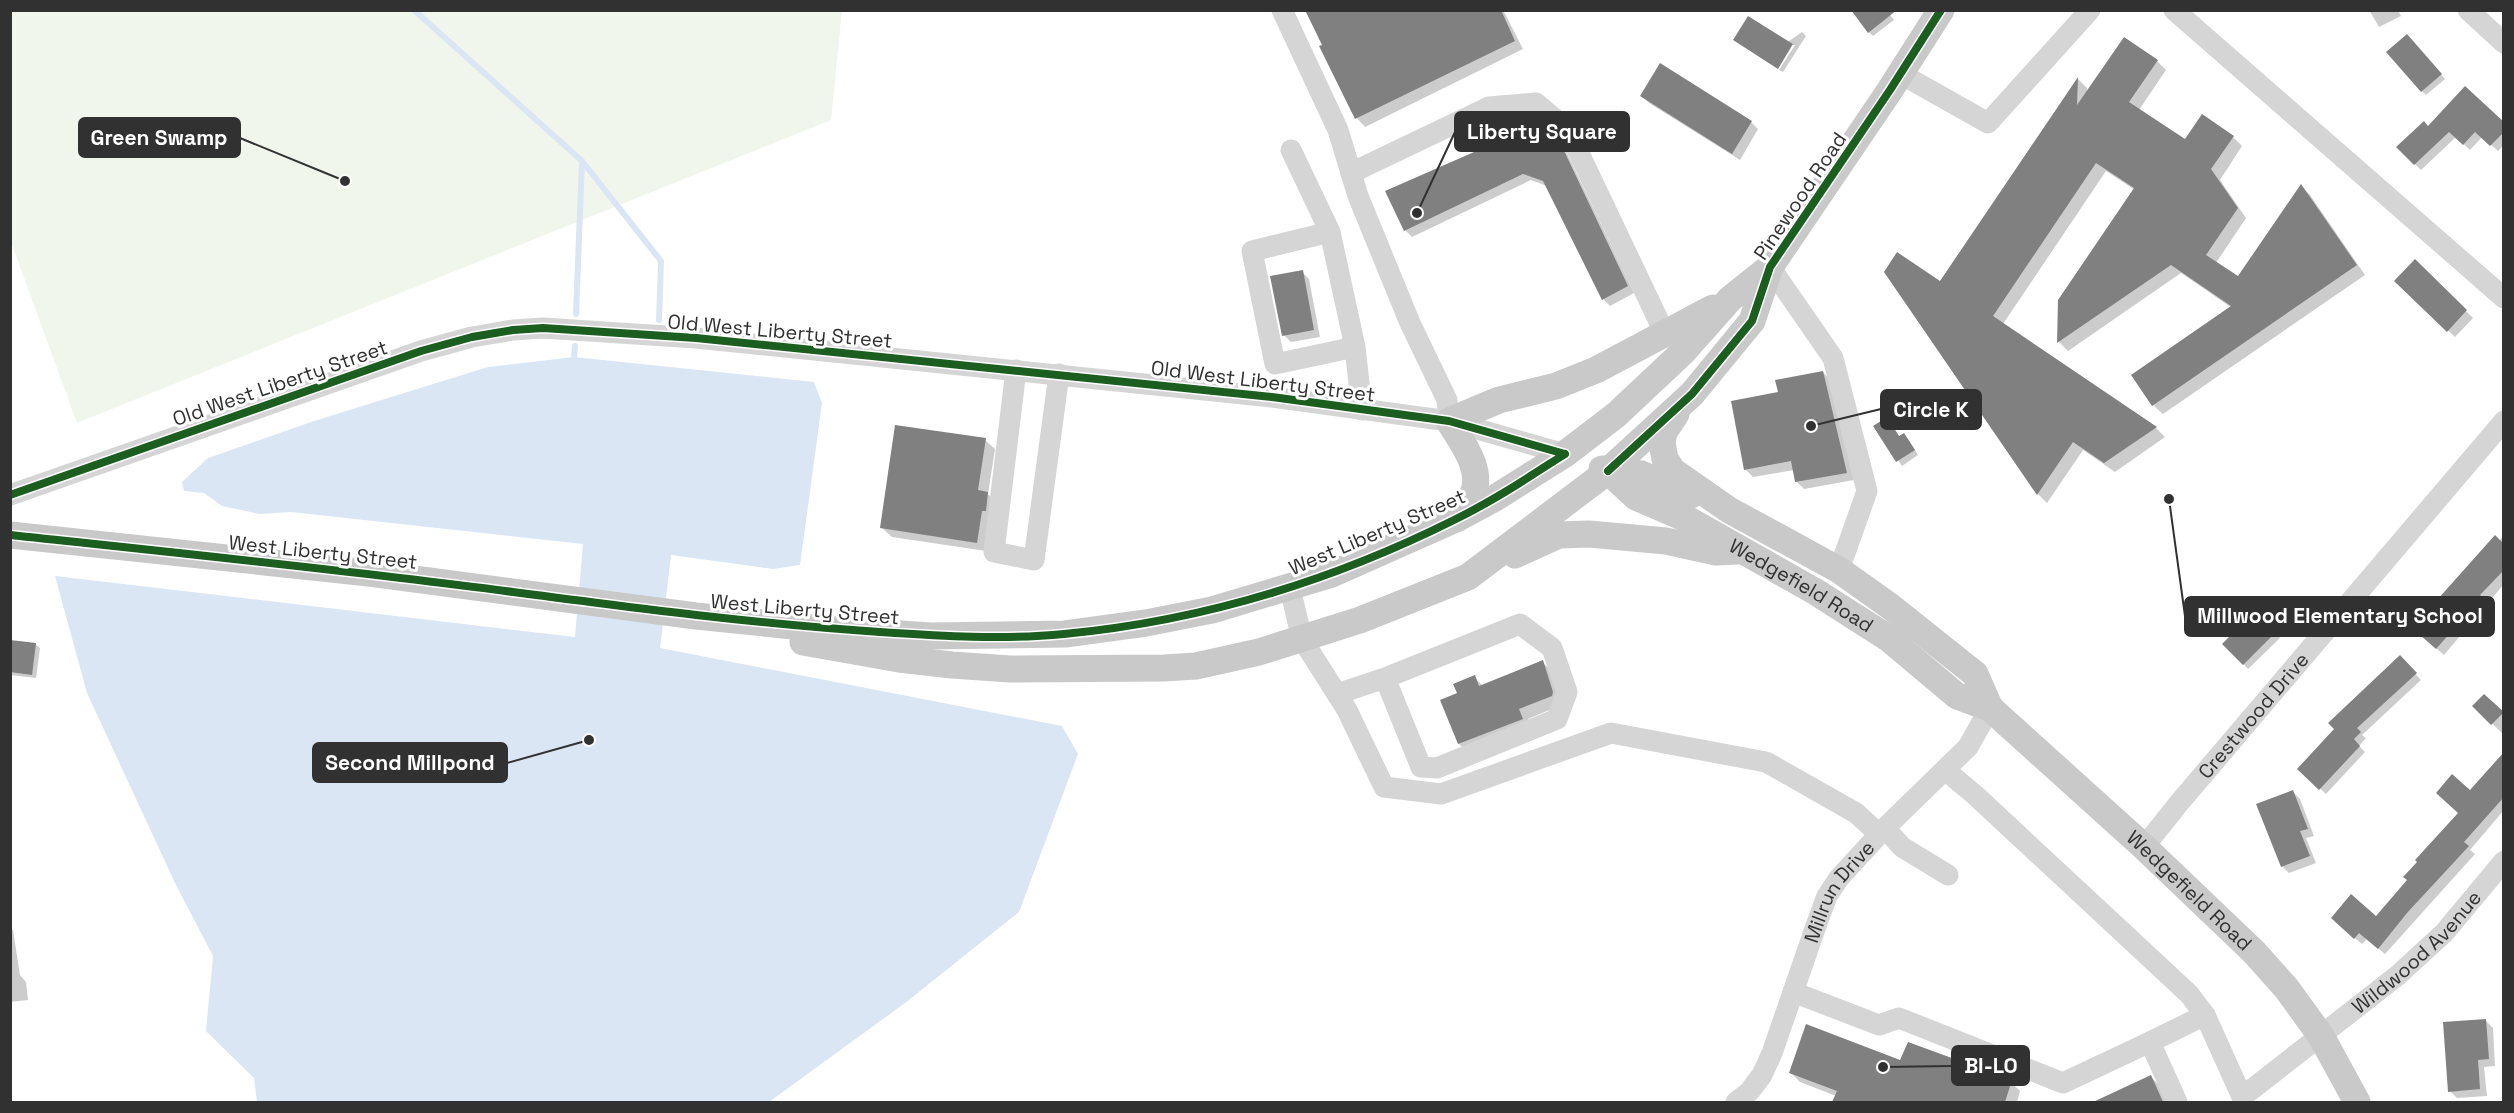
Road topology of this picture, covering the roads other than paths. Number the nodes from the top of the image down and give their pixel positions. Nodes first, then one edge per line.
1 (1282, 10) edge
2 (1941, 10) edge
3 (2091, 10) edge
4 (2174, 10) edge
5 (2468, 10) edge
6 (2504, 43) edge
7 (1901, 74) junction
8 (1291, 150) dead end
9 (1351, 173) junction
10 (1330, 232) junction
11 (1770, 267) junction
12 (2504, 298) edge
13 (1730, 299) junction
14 (1665, 334) junction
15 (1355, 347) junction
16 (1275, 364) junction
17 (1016, 370) junction
18 (1059, 374) junction
19 (1692, 394) junction
20 (1272, 397) junction
21 (1362, 410) junction
22 (1449, 421) junction
23 (2504, 421) edge
24 (1565, 454) junction
25 (1608, 471) junction
26 (10, 495) edge
27 (1729, 510) junction
28 (1456, 519) junction
29 (10, 535) edge
30 (1745, 551) junction
31 (1839, 570) junction
32 (1468, 577) junction
33 (1290, 588) junction
34 (696, 616) junction
35 (1302, 639) junction
36 (1385, 678) junction
37 (1337, 694) junction
38 (1990, 708) junction
39 (1538, 727) junction
40 (1548, 756) junction
41 (1452, 762) junction
42 (1945, 770) junction
43 (1460, 787) junction
44 (1882, 831) junction
45 (2144, 847) junction
46 (2504, 861) edge
47 (1948, 875) dead end
48 (1793, 992) junction
49 (2205, 1015) junction
50 (2321, 1036) junction
51 (2150, 1042) junction
52 (2237, 1100) edge
53 (1736, 1102) edge
54 (2177, 1102) edge
55 (2357, 1102) edge

1 - 9 street
2 - 7 main road, Pinewood Road
3 - 7 street
4 - 12 street
5 - 6 street
7 - 11 main road, Pinewood Road
8 - 10 street
9 - 14 street
9 - 22 street
10 - 15 street
10 - 16 street
11 - 13 main road, Pinewood Road
11 - 19 main road, Pinewood Road
11 - 31 street
13 - 14 main road
13 - 24 main road, Pinewood Road
14 - 22 main road
15 - 16 street
15 - 21 street
16 - 20 street
17 - 18 street, Old West Liberty Street
17 - 18 street
17 - 26 street, Old West Liberty Street
18 - 20 street, Old West Liberty Street
19 - 25 main road, Pinewood Road
19 - 27 main road
20 - 21 street, Old West Liberty Street
21 - 22 street, Old West Liberty Street
22 - 24 street, Old West Liberty Street
22 - 28 main road
23 - 45 street, Crestwood Drive
24 - 25 main road, Old West Liberty Street
24 - 28 main road, West Liberty Street
25 - 27 main road
25 - 30 main road, Wedgefield Road
25 - 32 main road, West Liberty Street
27 - 31 main road, Wedgefield Road
28 - 33 main road, West Liberty Street
29 - 34 main road, West Liberty Street
30 - 32 main road
30 - 38 main road, Wedgefield Road
31 - 38 main road, Wedgefield Road
32 - 35 main road, West Liberty Street
33 - 34 main road, West Liberty Street
33 - 35 street
34 - 35 main road, West Liberty Street
35 - 37 street
36 - 37 street
36 - 39 street
36 - 41 street
37 - 43 street
38 - 42 street, Millrun Drive
38 - 45 main road, Wedgefield Road
39 - 40 street
39 - 41 street
40 - 43 street
40 - 44 street
41 - 43 street
42 - 44 street, Millrun Drive
42 - 49 street
44 - 47 street
44 - 48 street, Millrun Drive
45 - 50 main road, Wedgefield Road
46 - 50 street, Wildwood Avenue
48 - 51 street
48 - 53 street, Millrun Drive
49 - 51 street
49 - 52 street
50 - 52 street, Wildwood Avenue
50 - 55 main road, Wedgefield Road
51 - 54 street

